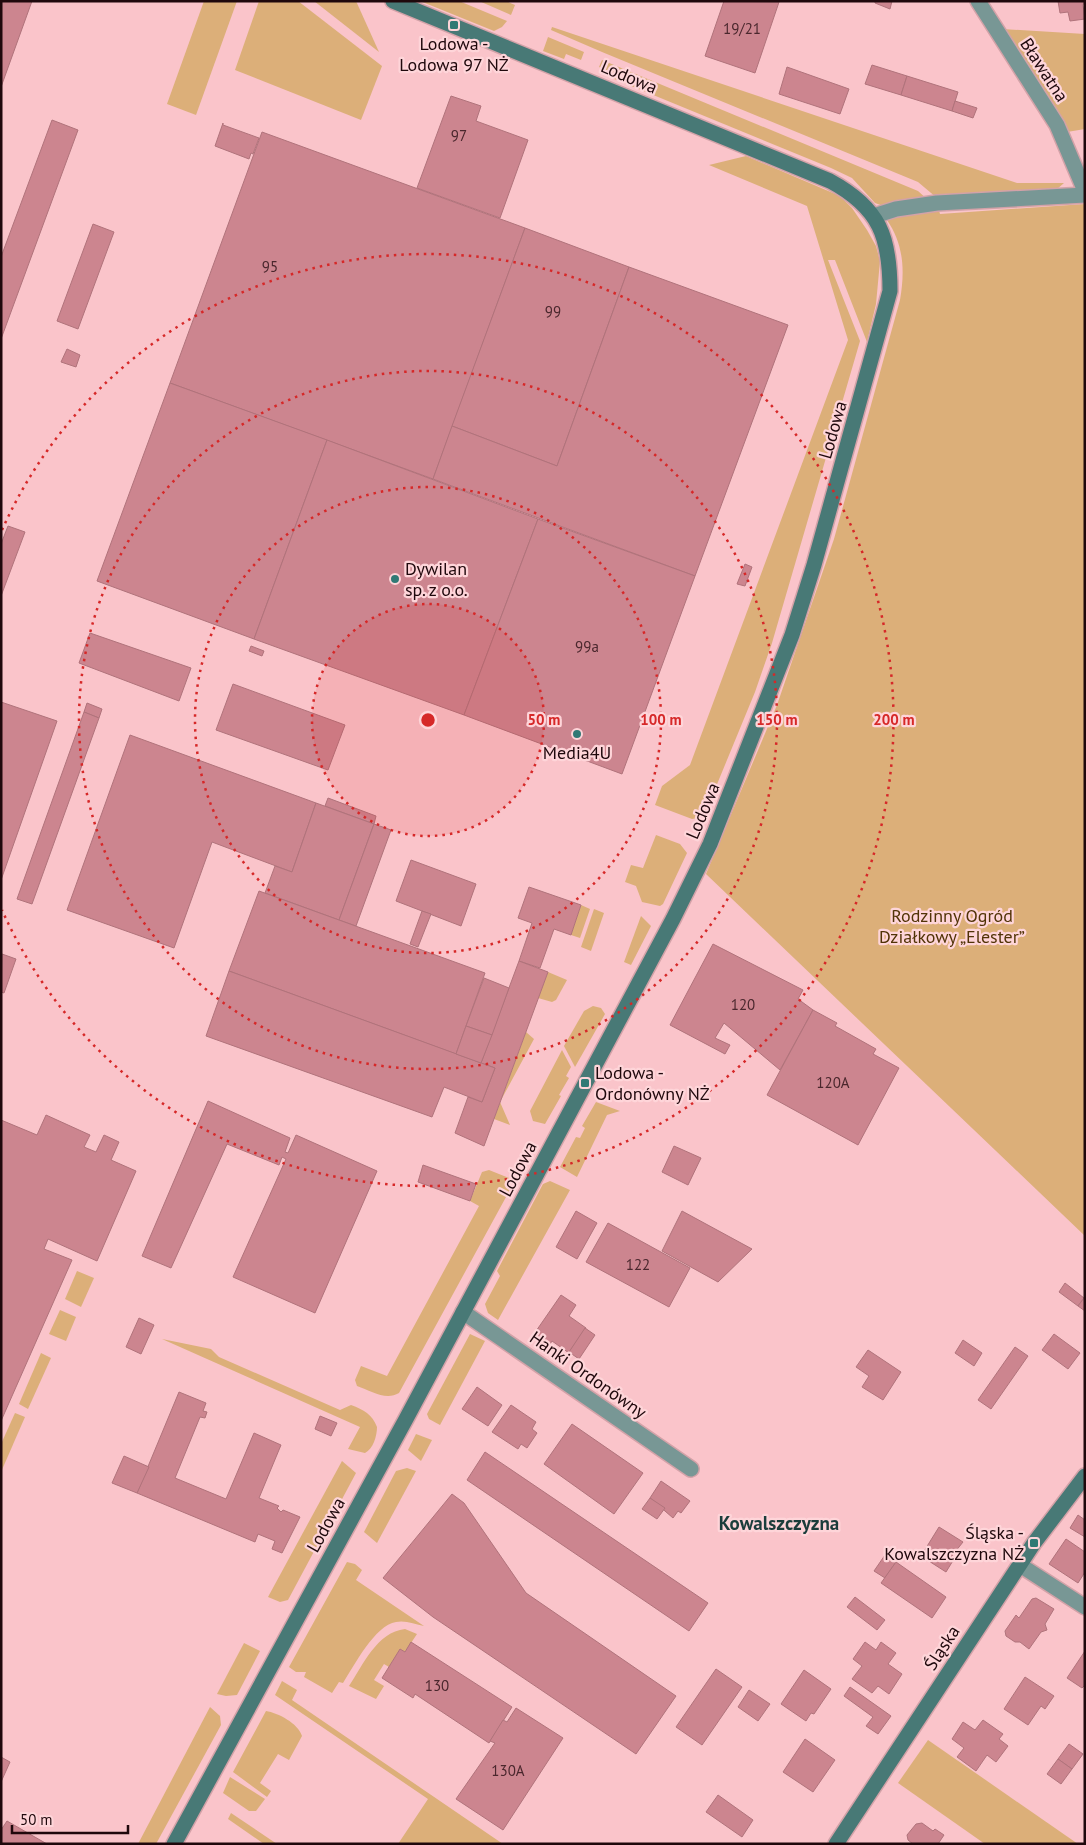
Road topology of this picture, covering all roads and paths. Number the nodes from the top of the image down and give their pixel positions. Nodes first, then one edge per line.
1 (393, 1) edge
2 (978, 1) edge
3 (1085, 190) edge
4 (1085, 195) edge
5 (874, 216) junction
6 (463, 1312) junction
7 (692, 1469) dead end
8 (1085, 1476) edge
9 (1020, 1565) junction
10 (1085, 1607) edge
11 (174, 1844) edge
12 (836, 1844) edge

1 - 5 street, Lodowa
2 - 3 street, Bławatna
4 - 5 street
5 - 6 street, Lodowa
6 - 7 street, Hanki Ordonówny
6 - 11 street, Lodowa
8 - 9 street, Śląska
9 - 10 street
9 - 12 street, Śląska

